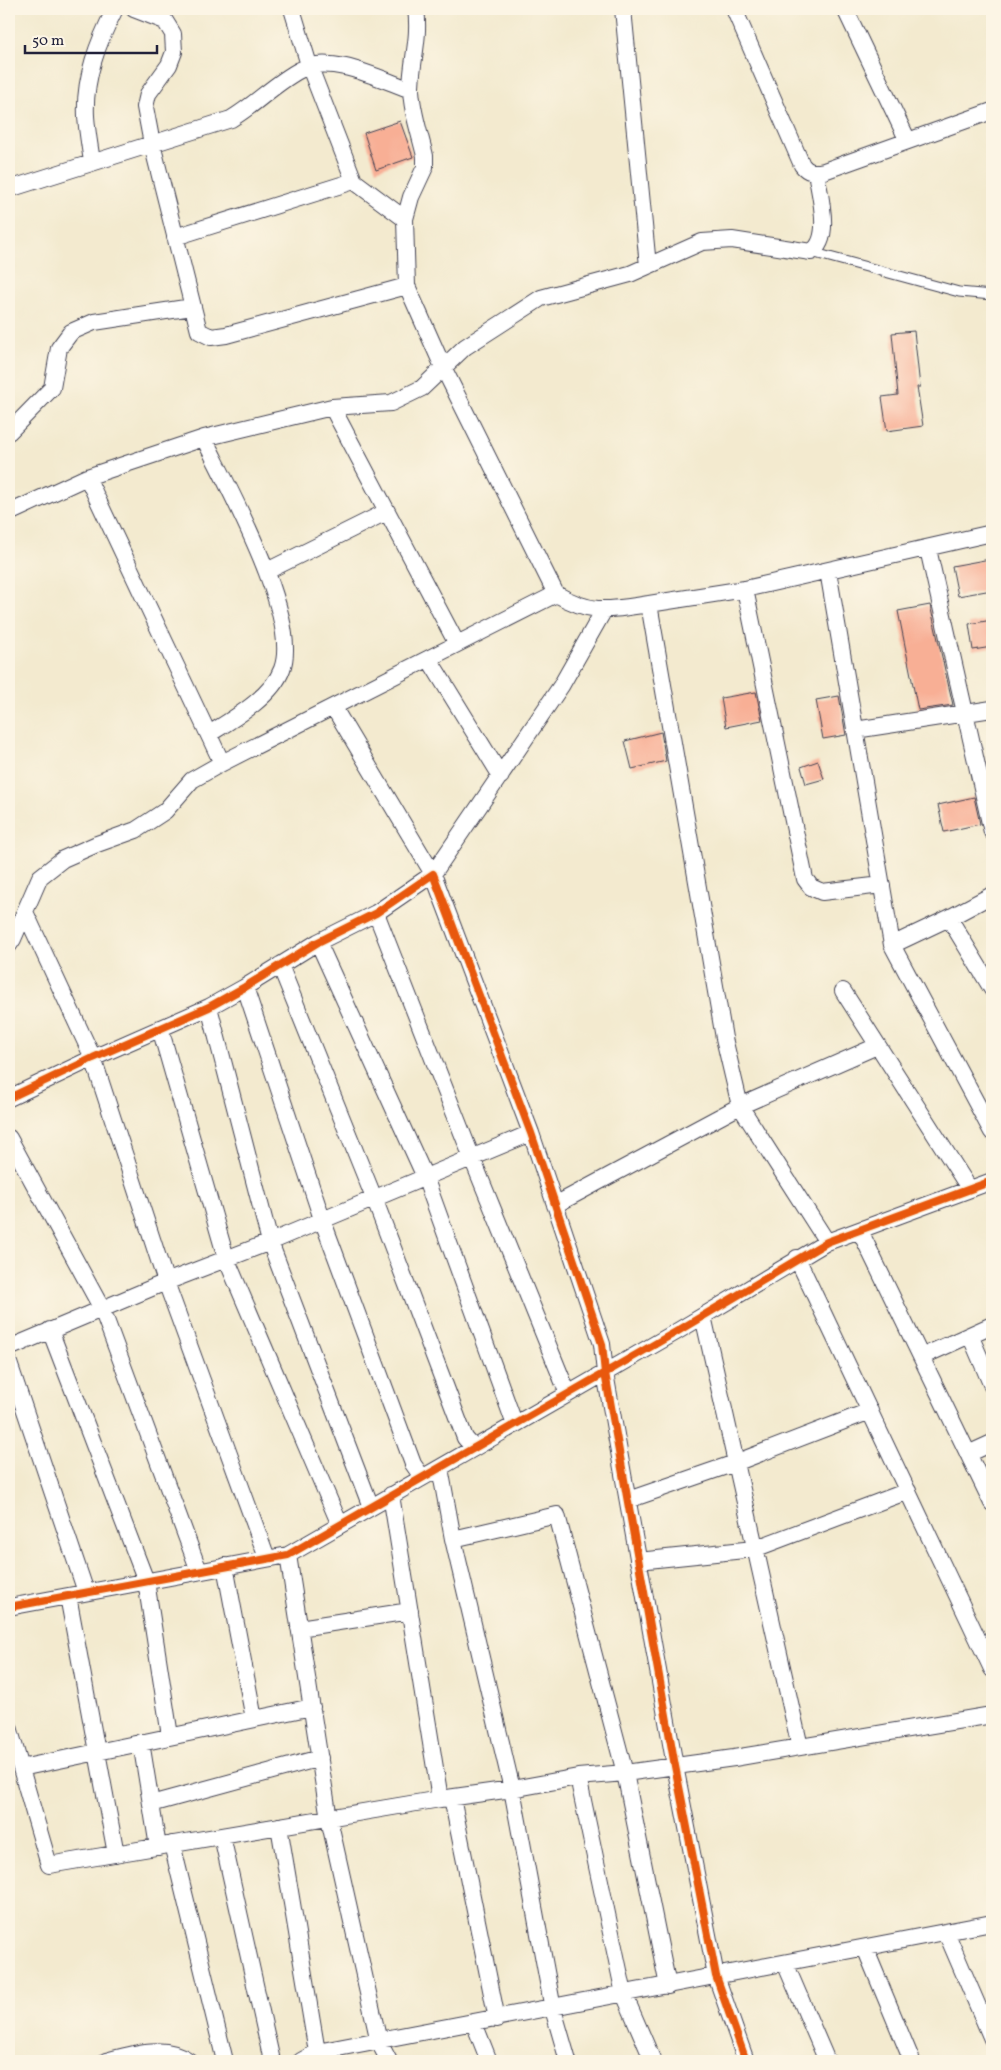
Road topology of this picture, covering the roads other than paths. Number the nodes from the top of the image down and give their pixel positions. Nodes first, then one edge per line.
1 (115, 9) edge
2 (134, 9) edge
3 (292, 9) edge
4 (416, 9) edge
5 (623, 9) edge
6 (734, 9) edge
7 (846, 9) edge
8 (309, 65) junction
9 (411, 90) junction
10 (992, 111) edge
11 (908, 141) junction
12 (152, 144) junction
13 (92, 162) junction
14 (816, 172) junction
15 (354, 181) junction
16 (9, 189) edge
17 (405, 219) junction
18 (175, 237) junction
19 (811, 252) junction
20 (648, 266) junction
21 (407, 286) junction
22 (992, 295) edge
23 (192, 307) junction
24 (443, 366) junction
25 (332, 407) junction
26 (9, 432) edge
27 (204, 438) junction
28 (87, 477) junction
29 (386, 512) junction
30 (9, 513) edge
31 (992, 533) edge
32 (928, 548) junction
33 (267, 571) junction
34 (828, 571) junction
35 (745, 589) junction
36 (556, 594) junction
37 (649, 604) junction
38 (604, 610) junction
39 (457, 644) junction
40 (429, 659) junction
41 (334, 708) junction
42 (992, 709) edge
43 (965, 714) junction
44 (855, 730) junction
45 (209, 734) junction
46 (222, 763) junction
47 (501, 776) junction
48 (992, 832) edge
49 (433, 874) junction
50 (882, 885) junction
51 (992, 895) edge
52 (25, 912) junction
53 (376, 913) junction
54 (949, 918) junction
55 (318, 942) junction
56 (9, 945) edge
57 (892, 945) junction
58 (280, 965) junction
59 (245, 987) junction
60 (992, 989) edge
61 (844, 991) dead end
62 (209, 1007) junction
63 (160, 1028) junction
64 (877, 1046) junction
65 (93, 1058) junction
66 (9, 1098) edge
67 (740, 1106) junction
68 (992, 1132) edge
69 (531, 1133) junction
70 (9, 1138) edge
71 (472, 1158) junction
72 (425, 1177) junction
73 (992, 1181) edge
74 (969, 1188) junction
75 (374, 1198) junction
76 (555, 1205) junction
77 (322, 1219) junction
78 (860, 1231) junction
79 (270, 1242) junction
80 (827, 1242) junction
81 (226, 1258) junction
82 (797, 1258) junction
83 (166, 1282) junction
84 (102, 1309) junction
85 (703, 1316) junction
86 (992, 1326) edge
87 (50, 1330) junction
88 (970, 1335) junction
89 (9, 1348) edge
90 (921, 1357) junction
91 (9, 1363) edge
92 (605, 1373) junction
93 (992, 1386) edge
94 (568, 1394) junction
95 (870, 1411) junction
96 (514, 1424) junction
97 (992, 1443) edge
98 (474, 1448) junction
99 (968, 1454) junction
100 (735, 1463) junction
101 (440, 1468) junction
102 (422, 1478) junction
103 (908, 1492) junction
104 (391, 1495) junction
105 (628, 1500) junction
106 (992, 1503) edge
107 (371, 1507) junction
108 (340, 1525) junction
109 (453, 1539) junction
110 (754, 1549) junction
111 (288, 1555) junction
112 (267, 1558) junction
113 (638, 1561) junction
114 (225, 1566) junction
115 (199, 1571) junction
116 (146, 1581) junction
117 (86, 1592) junction
118 (68, 1596) junction
119 (9, 1606) edge
120 (410, 1611) junction
121 (299, 1628) junction
122 (992, 1669) edge
123 (312, 1707) junction
124 (992, 1715) edge
125 (254, 1719) junction
126 (9, 1728) edge
127 (170, 1736) junction
128 (141, 1742) junction
129 (800, 1747) junction
130 (97, 1752) junction
131 (320, 1758) junction
132 (675, 1766) junction
133 (21, 1768) junction
134 (625, 1773) junction
135 (578, 1777) junction
136 (512, 1789) junction
137 (446, 1799) junction
138 (151, 1804) junction
139 (329, 1819) junction
140 (279, 1826) junction
141 (222, 1836) junction
142 (165, 1846) junction
143 (116, 1854) junction
144 (992, 1924) edge
145 (946, 1932) junction
146 (864, 1948) junction
147 (785, 1963) junction
148 (716, 1976) junction
149 (668, 1986) junction
150 (624, 1994) junction
151 (553, 2009) junction
152 (497, 2019) junction
153 (474, 2023) junction
154 (992, 2040) edge
155 (379, 2042) junction
156 (317, 2052) junction
157 (106, 2061) edge
158 (189, 2061) edge
159 (225, 2061) edge
160 (272, 2061) edge
161 (301, 2061) edge
162 (389, 2061) edge
163 (489, 2061) edge
164 (568, 2061) edge
165 (653, 2061) edge
166 (746, 2061) edge
167 (827, 2061) edge
168 (912, 2061) edge

1 - 13 street
2 - 12 street
3 - 8 street
4 - 9 street
5 - 20 street
6 - 14 street
7 - 11 street
8 - 9 street
8 - 12 street
8 - 15 street
9 - 17 street
10 - 11 street
11 - 14 street
12 - 13 street
12 - 18 street
13 - 16 street
14 - 19 street
15 - 17 street
15 - 18 street
17 - 21 street
18 - 23 street
19 - 20 street
19 - 22 lane
20 - 24 street
21 - 23 street
21 - 24 street
23 - 26 street
24 - 25 street
24 - 36 street
25 - 27 street
25 - 29 street
27 - 28 street
27 - 33 street
28 - 30 street
28 - 45 street
29 - 33 street
29 - 39 street
31 - 32 street
32 - 34 street
32 - 43 street
33 - 45 street
34 - 35 street
34 - 44 street
35 - 37 street
35 - 50 street
36 - 38 street
36 - 39 street
37 - 38 street
37 - 67 street
38 - 47 street
39 - 40 street
40 - 41 street
40 - 47 street
41 - 46 street
41 - 49 street
42 - 43 street
43 - 44 street
43 - 48 street
44 - 50 street
45 - 46 street
46 - 52 street
47 - 49 street
49 - 53 street
49 - 69 street
50 - 57 street
51 - 54 street
52 - 56 street
52 - 65 street
53 - 55 street
53 - 71 street
54 - 57 street
54 - 60 street
55 - 58 street
55 - 72 street
57 - 68 street
58 - 59 street
58 - 75 street
59 - 62 street
59 - 77 street
61 - 64 street
62 - 63 street
62 - 79 street
63 - 65 street
63 - 81 street
64 - 67 street
64 - 74 street
65 - 66 street
65 - 83 street
67 - 76 street
67 - 80 street
69 - 71 street
69 - 76 street
70 - 84 street
71 - 72 street
71 - 94 street
72 - 75 street
72 - 96 street
73 - 74 street
74 - 78 street
75 - 77 street
75 - 98 street
76 - 92 street
77 - 79 street
77 - 102 street
78 - 80 street
78 - 90 street
79 - 81 street
79 - 107 street
80 - 82 street
81 - 83 street
81 - 108 street
82 - 85 street
82 - 95 street
83 - 84 street
83 - 112 street
84 - 87 street
84 - 115 street
85 - 92 street
85 - 100 street
86 - 88 street
87 - 89 street
87 - 116 street
88 - 90 street
88 - 93 street
90 - 99 street
91 - 117 street
92 - 94 street
92 - 105 street
94 - 96 street
95 - 100 street
95 - 103 street
96 - 98 street
97 - 99 street
98 - 101 street
99 - 106 street
100 - 105 street
100 - 110 street
101 - 102 street
101 - 109 street
102 - 104 street
103 - 110 street
103 - 122 street
104 - 107 street
104 - 120 street
105 - 113 street
107 - 108 street
108 - 111 street
109 - 134 street
109 - 136 street
110 - 113 street
110 - 129 street
111 - 112 street
111 - 121 street
112 - 114 street
113 - 132 street
114 - 115 street
114 - 125 street
115 - 116 street
116 - 117 street
116 - 127 street
117 - 118 street
118 - 119 street
118 - 130 street
120 - 121 street
120 - 137 street
121 - 123 street
123 - 125 street
123 - 131 street
124 - 129 street
125 - 127 street
126 - 133 street
127 - 128 street
128 - 130 street
128 - 138 street
129 - 132 street
130 - 133 street
130 - 143 street
131 - 138 street
131 - 139 street
132 - 134 street
132 - 148 street
133 - 143 street
134 - 135 street
134 - 149 street
135 - 136 street
135 - 150 street
136 - 137 street
136 - 151 street
137 - 139 street
137 - 152 street
138 - 142 street
139 - 140 street
139 - 155 street
140 - 141 street
140 - 156 street
141 - 142 street
141 - 160 street
142 - 143 street
142 - 159 street
144 - 145 street
145 - 146 street
145 - 154 street
146 - 147 street
146 - 168 street
147 - 148 street
147 - 167 street
148 - 149 street
148 - 166 street
149 - 150 street
150 - 151 street
150 - 165 street
151 - 152 street
151 - 164 street
152 - 153 street
153 - 155 street
153 - 163 street
155 - 156 street
155 - 162 street
156 - 161 street
157 - 158 street

